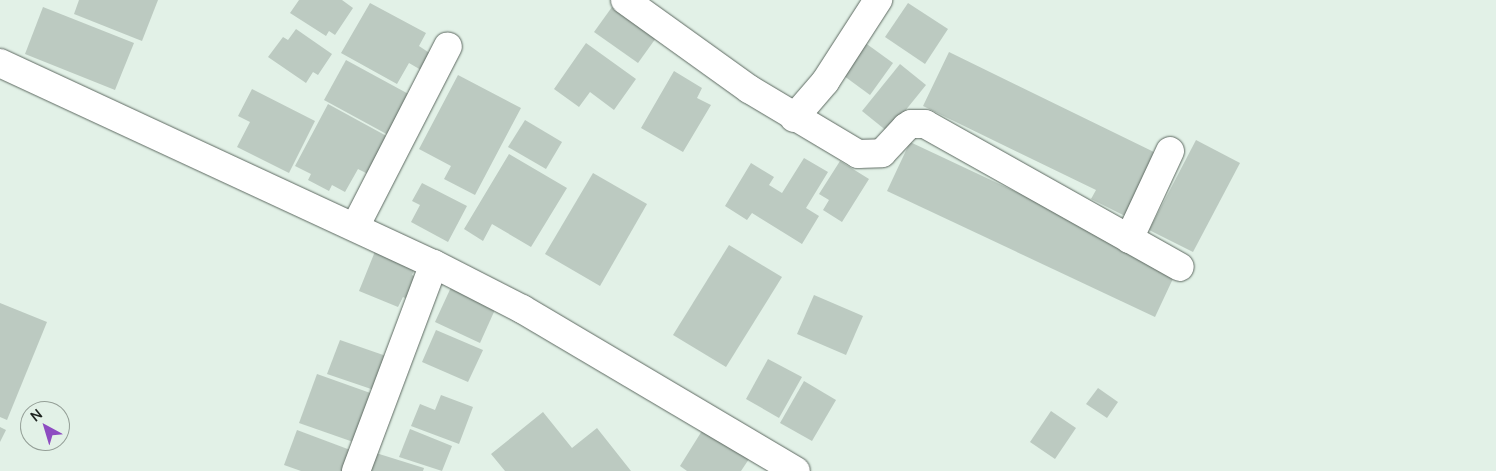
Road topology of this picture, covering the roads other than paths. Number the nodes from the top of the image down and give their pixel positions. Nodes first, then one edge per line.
1 (625, 0) edge
2 (878, 0) edge
3 (448, 46) dead end
4 (0, 63) edge
5 (794, 118) junction
6 (1170, 151) dead end
7 (355, 227) junction
8 (1130, 239) junction
9 (434, 264) junction
10 (1180, 267) dead end
11 (356, 471) edge
12 (796, 471) edge

1 - 5 street
2 - 5 street
3 - 7 street
4 - 7 street
5 - 8 street
6 - 8 street
7 - 9 street
8 - 10 street
9 - 11 street
9 - 12 street

